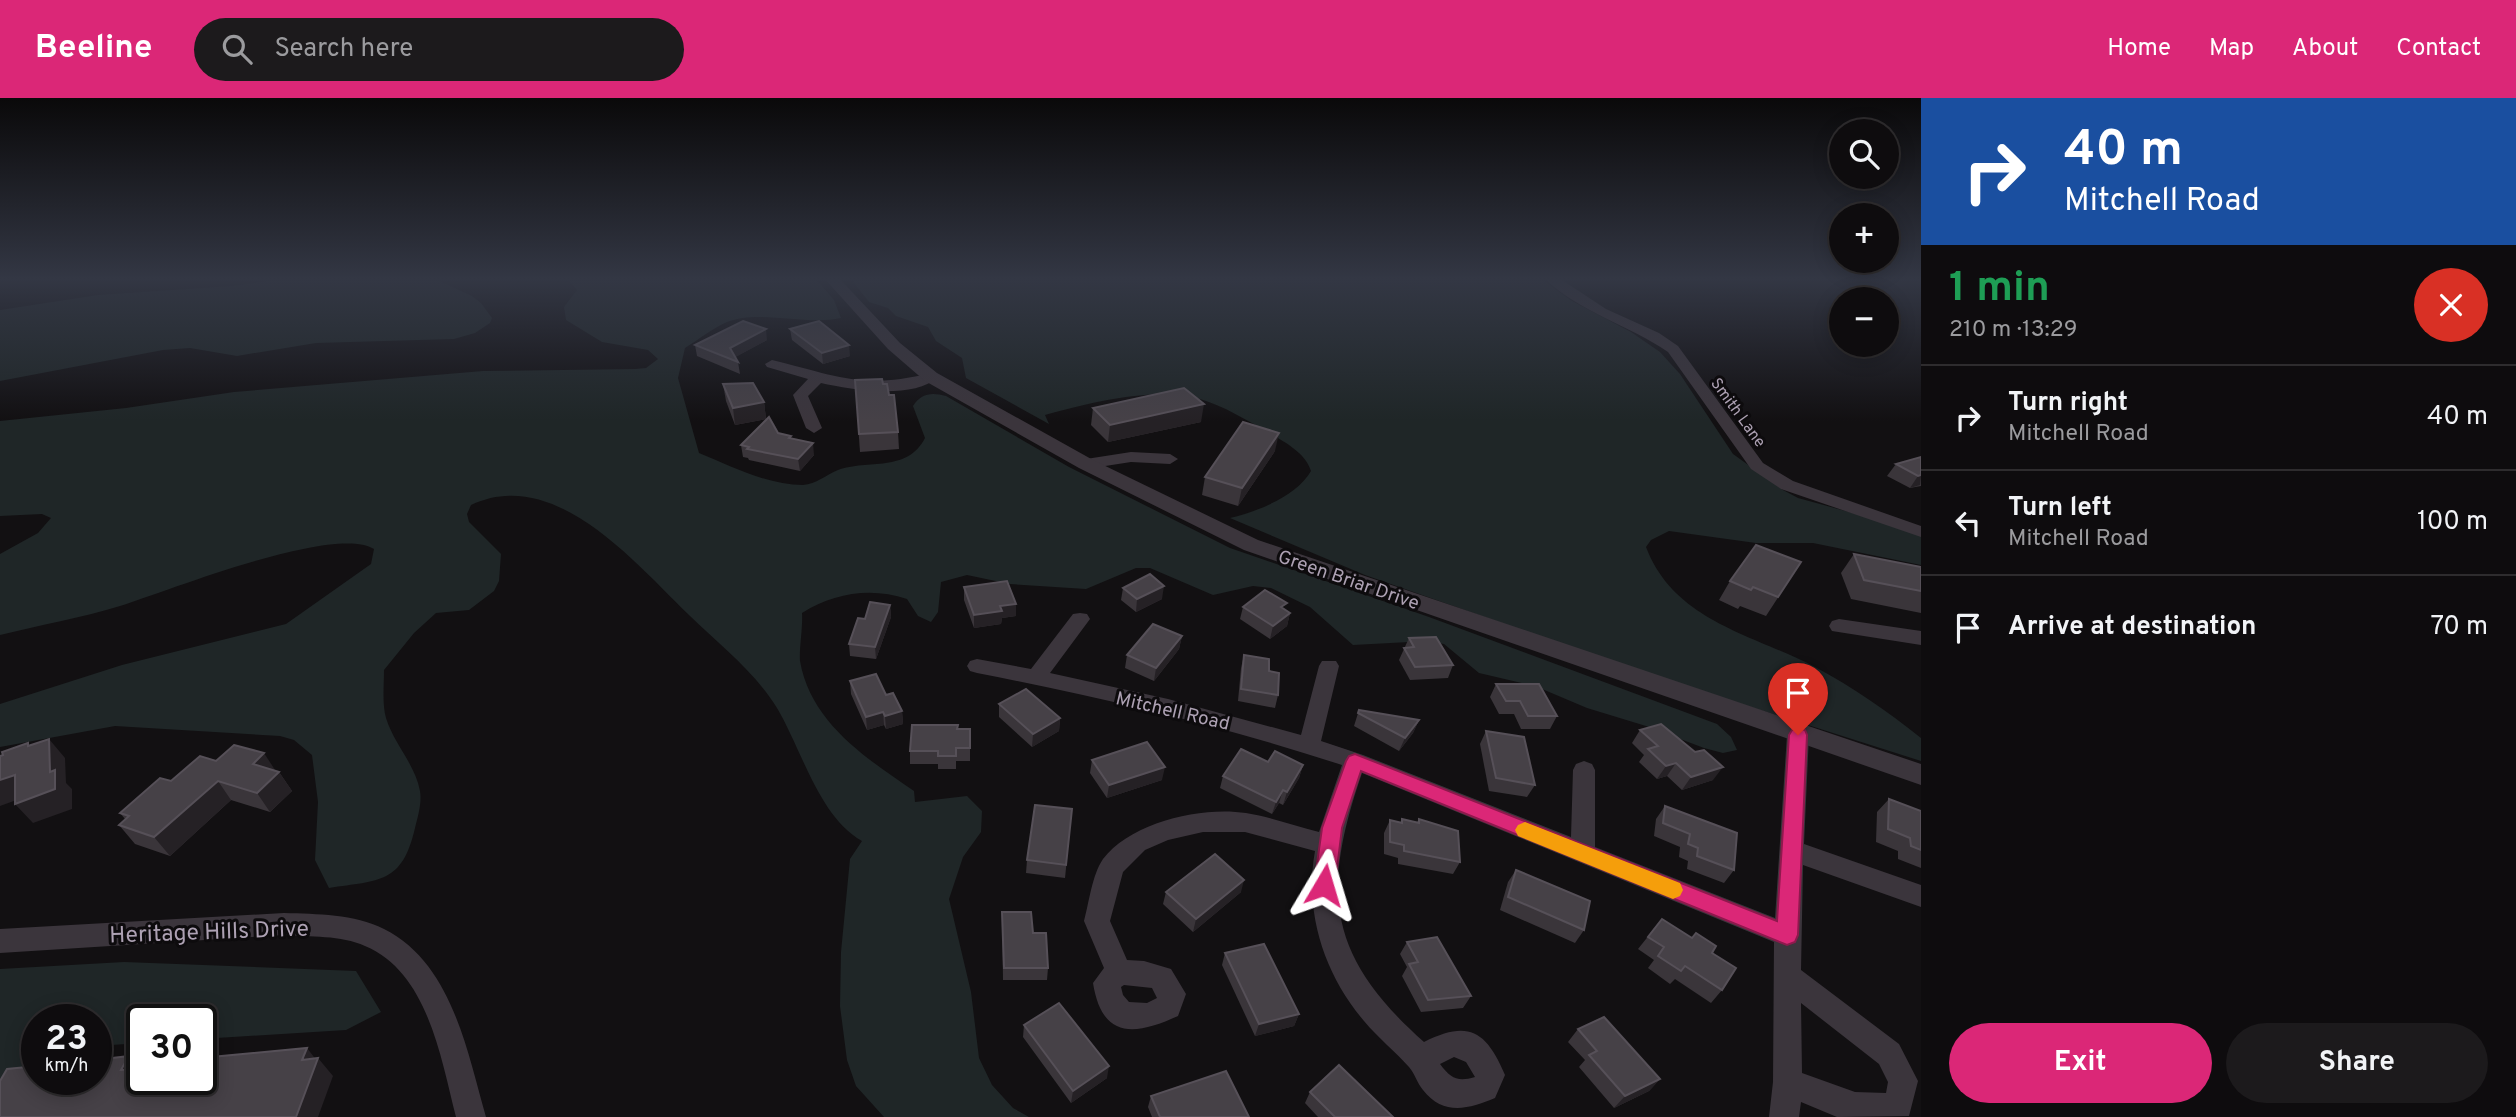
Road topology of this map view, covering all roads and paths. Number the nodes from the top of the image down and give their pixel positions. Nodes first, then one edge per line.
1 (875, 326) edge
2 (1631, 326) edge
3 (772, 363) dead end
4 (932, 377) junction
5 (818, 378) junction
6 (814, 428) dead end
7 (1170, 459) dead end
8 (1086, 464) junction
9 (1921, 532) edge
10 (1080, 619) dead end
11 (1839, 626) dead end
12 (1921, 638) edge
13 (976, 666) dead end
14 (1329, 666) dead end
15 (1036, 677) junction
16 (1798, 735) junction
17 (1309, 745) junction
18 (1355, 761) junction
19 (1584, 770) dead end
20 (1921, 775) edge
21 (1329, 845) junction
22 (1791, 850) junction
23 (1583, 854) junction
24 (1921, 896) edge
25 (1787, 935) junction
26 (0, 941) edge
27 (1119, 972) dead end
28 (1788, 976) junction
29 (1421, 1059) dead end
30 (1788, 1082) junction
31 (471, 1117) edge
32 (1784, 1117) edge

1 - 4 street, Green Briar Drive
2 - 9 street, Smith Lane
3 - 5 street
4 - 5 street
4 - 8 street, Green Briar Drive
5 - 6 street
7 - 8 street
8 - 16 street, Green Briar Drive
10 - 15 street
11 - 12 street
13 - 15 street, Mitchell Road
14 - 17 street
15 - 17 street, Mitchell Road
16 - 20 street, Green Briar Drive
16 - 22 street
17 - 18 street, Mitchell Road
18 - 21 street
18 - 23 street, Mitchell Road
19 - 23 street
21 - 27 street
21 - 29 street
22 - 24 street
22 - 25 street
23 - 25 street, Mitchell Road
25 - 28 street
26 - 31 street, Heritage Hills Drive
28 - 30 street
28 - 30 street
30 - 32 street

